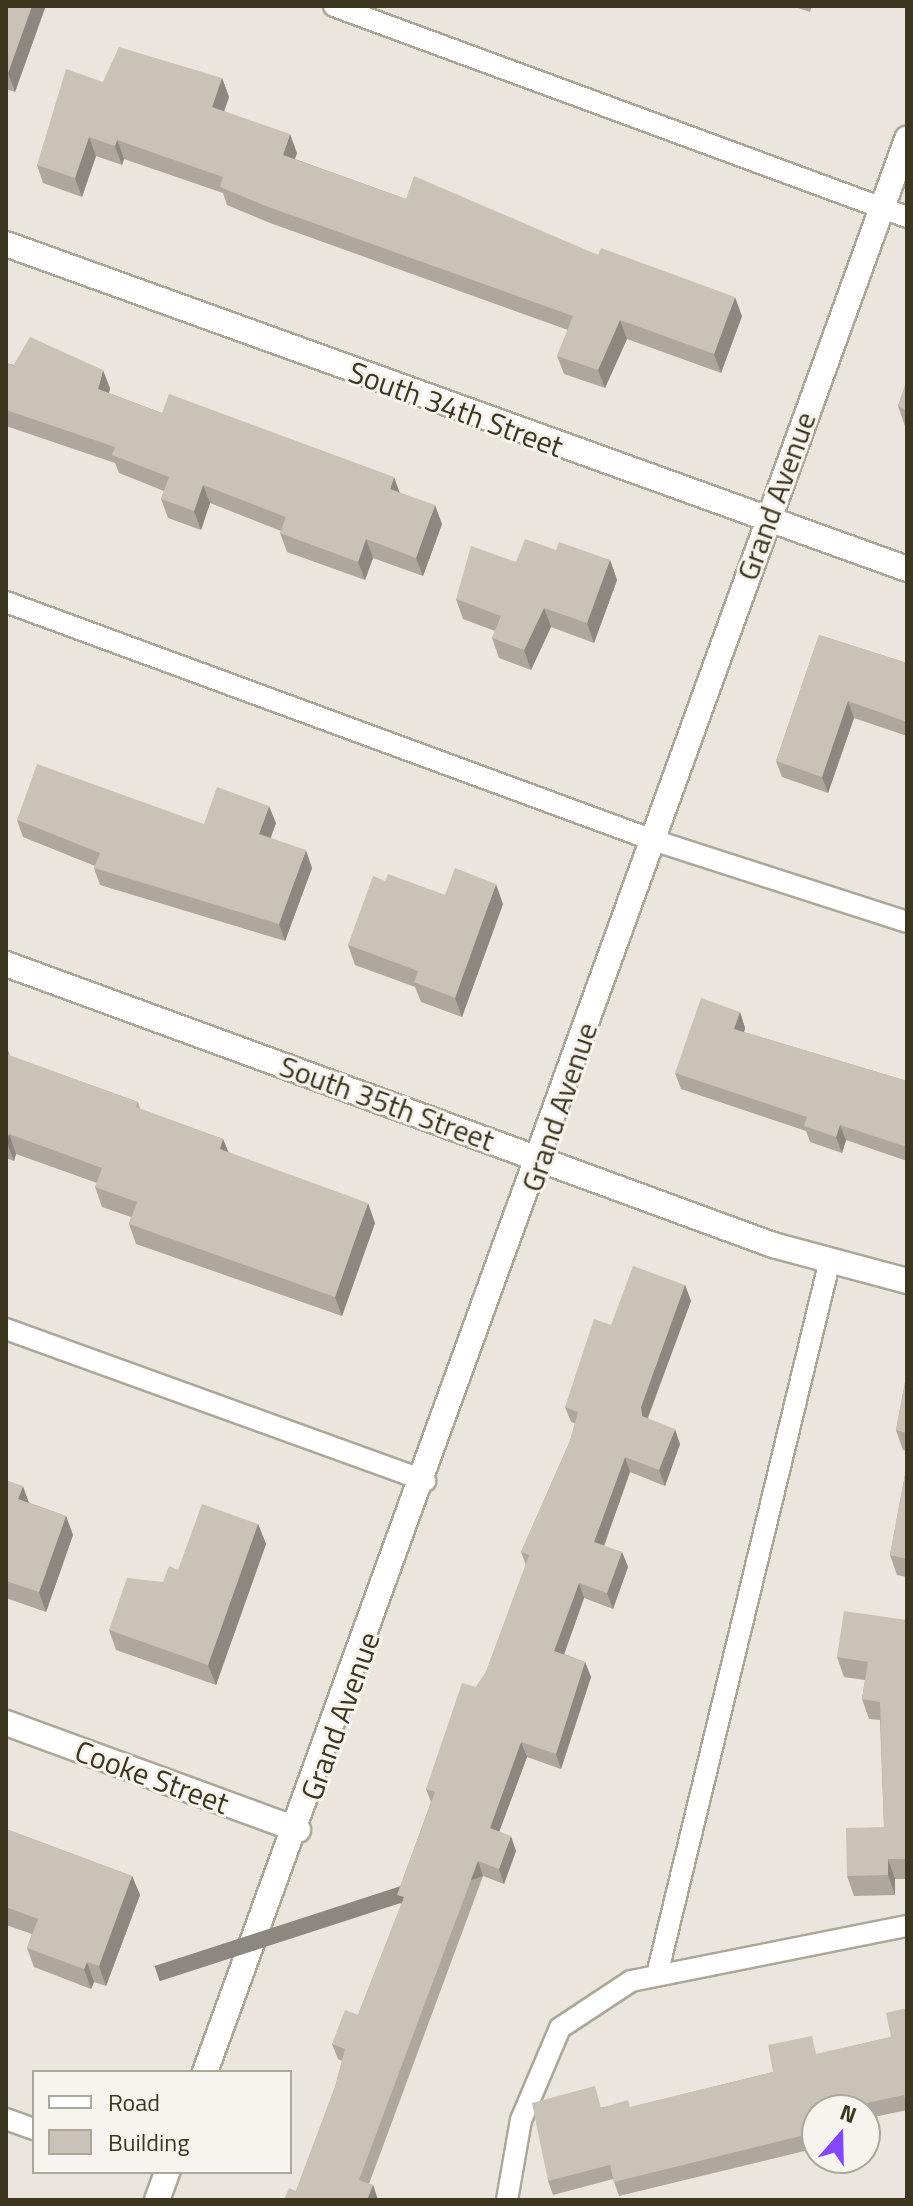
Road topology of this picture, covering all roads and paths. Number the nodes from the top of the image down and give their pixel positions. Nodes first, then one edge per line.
1 (334, 6) edge
2 (907, 139) edge
3 (882, 209) junction
4 (907, 217) edge
5 (6, 244) edge
6 (766, 523) junction
7 (907, 569) edge
8 (6, 602) edge
9 (650, 839) junction
10 (907, 922) edge
11 (6, 964) edge
12 (541, 1159) junction
13 (830, 1260) junction
14 (907, 1281) edge
15 (6, 1329) edge
16 (425, 1481) junction
17 (6, 1723) edge
18 (298, 1830) junction
19 (907, 1926) edge
20 (657, 1975) junction
21 (206, 2070) edge
22 (6, 2119) edge
23 (32, 2128) edge
24 (162, 2174) edge
25 (157, 2200) edge
26 (507, 2200) edge

1 - 3 lane
2 - 3 street, Grand Avenue
3 - 4 lane
3 - 6 street, Grand Avenue
5 - 6 street, South 34th Street
6 - 7 street, South 34th Street
6 - 9 street, Grand Avenue
8 - 9 lane
9 - 10 lane
9 - 12 street, Grand Avenue
11 - 12 street, South 35th Street
12 - 13 street, South 35th Street
12 - 16 street, Grand Avenue
13 - 14 street, South 35th Street
13 - 20 lane
15 - 16 lane
16 - 18 street, Grand Avenue
17 - 18 street, Cooke Street
18 - 21 street, Grand Avenue
19 - 20 lane
20 - 26 lane
22 - 23 lane
24 - 25 street

